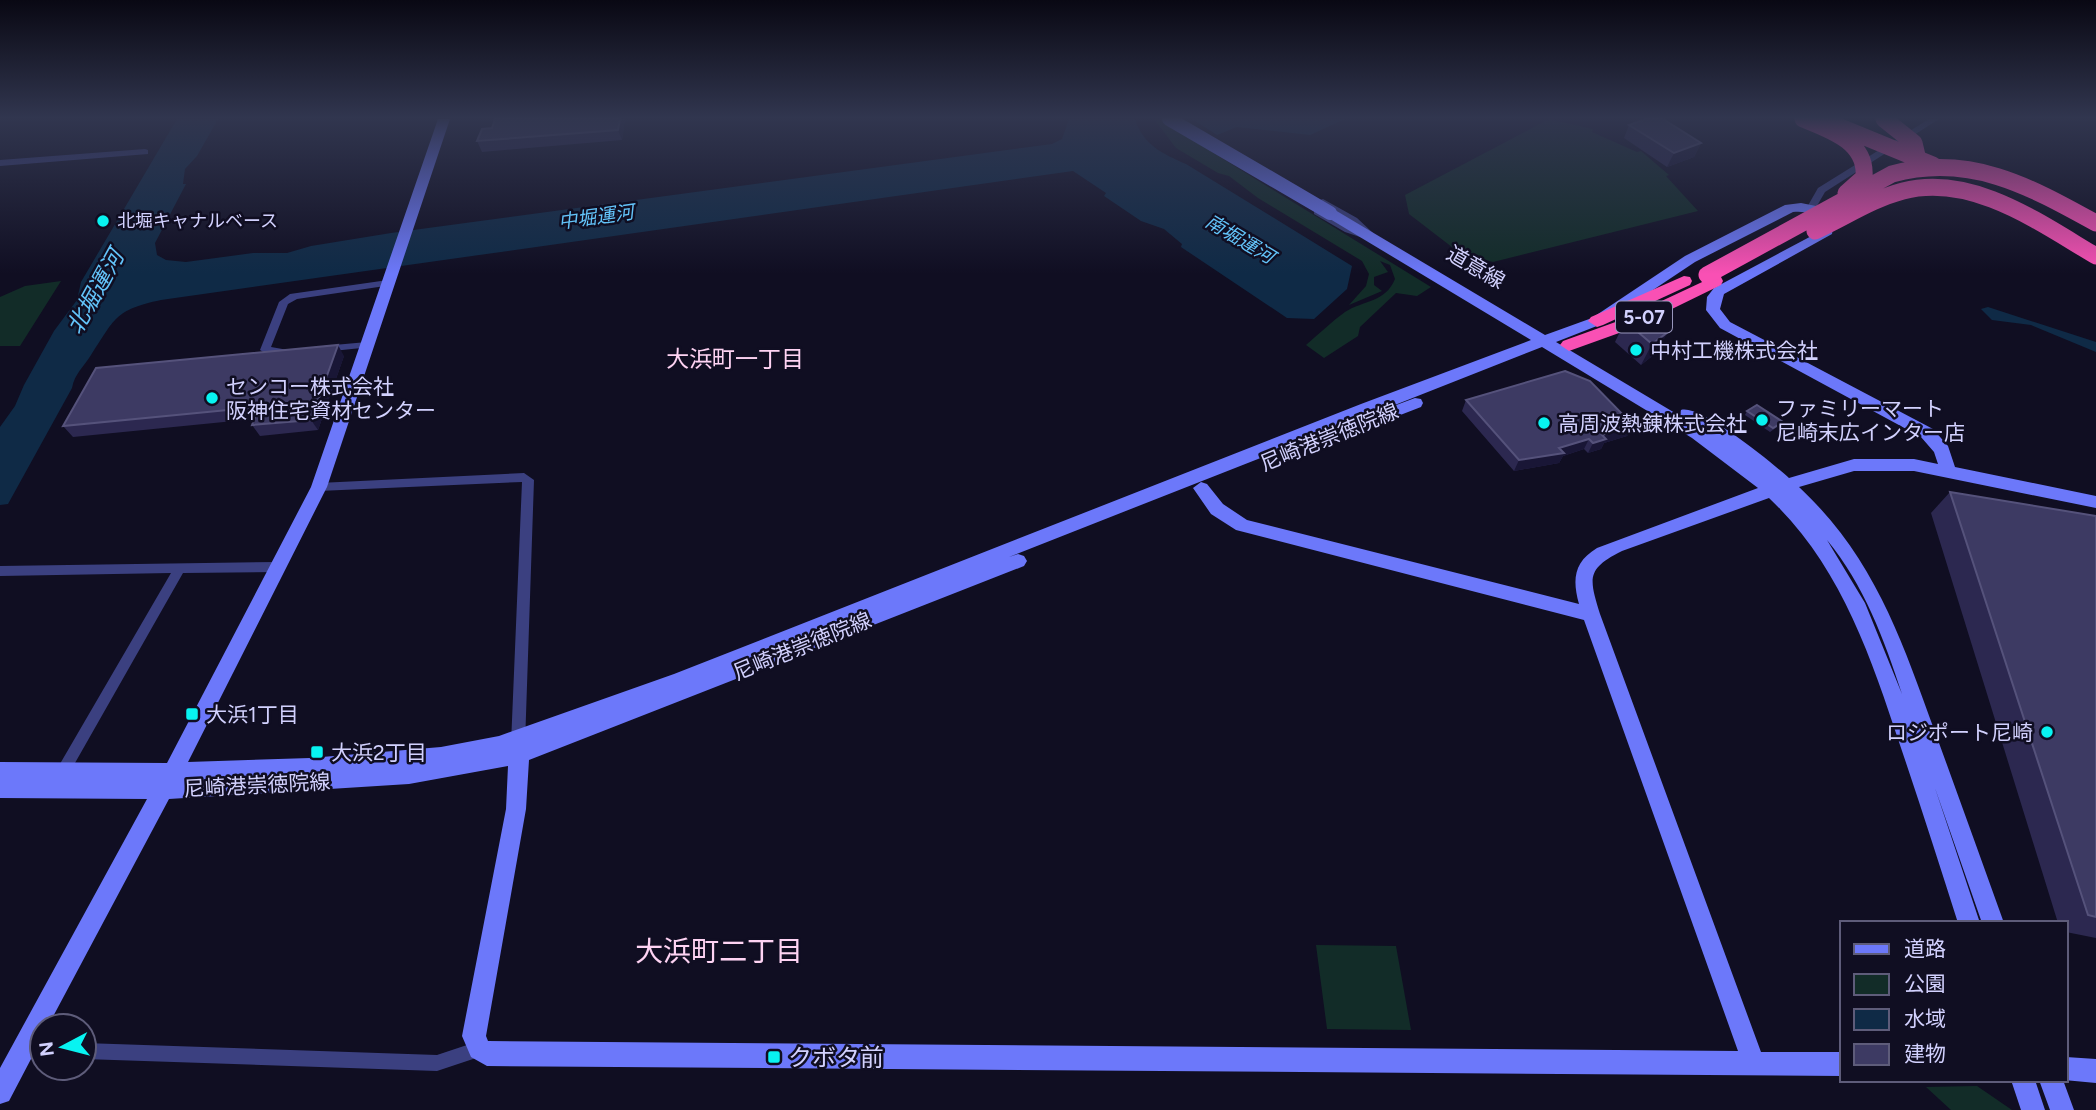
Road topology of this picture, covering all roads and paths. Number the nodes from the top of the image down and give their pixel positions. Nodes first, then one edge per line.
1 (426, 171) edge
2 (1248, 171) edge
3 (1258, 171) edge
4 (1270, 171) edge
5 (1852, 171) edge
6 (1864, 171) edge
7 (1909, 171) edge
8 (1914, 171) edge
9 (1948, 171) edge
10 (1970, 171) edge
11 (1974, 171) edge
12 (1811, 209) junction
13 (2096, 223) edge
14 (2096, 231) edge
15 (1373, 238) junction
16 (2096, 242) edge
17 (1778, 246) junction
18 (2096, 256) edge
19 (391, 276) junction
20 (1702, 277) junction
21 (1597, 321) junction
22 (1556, 344) junction
23 (367, 345) junction
24 (314, 349) edge
25 (300, 351) edge
26 (1948, 471) junction
27 (319, 487) junction
28 (1201, 488) junction
29 (1779, 488) junction
30 (2096, 502) edge
31 (278, 567) junction
32 (179, 570) junction
33 (0, 571) edge
34 (1591, 614) junction
35 (519, 747) junction
36 (0, 771) edge
37 (62, 773) junction
38 (168, 781) junction
39 (0, 789) edge
40 (1968, 921) edge
41 (1992, 921) edge
42 (51, 1012) edge
43 (479, 1049) junction
44 (98, 1051) edge
45 (28, 1055) edge
46 (1752, 1061) junction
47 (1840, 1064) edge
48 (2068, 1069) edge
49 (2096, 1071) edge
50 (2024, 1082) edge
51 (2052, 1082) edge
52 (0, 1092) edge
53 (2033, 1110) edge
54 (2062, 1110) edge

1 - 19 street
2 - 15 street
3 - 15 street, 道意線, bridge
4 - 15 street
5 - 12 street
6 - 20 highway, 5-07, bridge
7 - 20 highway, 5-07, bridge
8 - 17 highway, 5-07, bridge
9 - 16 highway, bridge
10 - 14 highway, bridge
11 - 13 highway, 5-07, bridge
12 - 21 street
12 - 26 street
15 - 22 street, 道意線
17 - 18 highway, 5-07, bridge
17 - 20 highway, 5-07
19 - 23 street
19 - 25 street
20 - 21 highway, 5-07
20 - 22 highway, 5-07
21 - 22 street
22 - 28 street, 尼崎港崇徳院線
22 - 29 street, 道意線
22 - 35 street, 尼崎港崇徳院線
23 - 24 street
23 - 27 street
26 - 29 street
26 - 30 street
27 - 31 street
27 - 35 street
28 - 34 street
28 - 35 street, 尼崎港崇徳院線
29 - 34 street
29 - 40 street
29 - 41 street
31 - 32 street
31 - 38 street
32 - 33 street
32 - 37 street
34 - 46 street
35 - 38 street, 尼崎港崇徳院線
35 - 43 street
36 - 37 street, 尼崎港崇徳院線
37 - 38 street, 尼崎港崇徳院線
38 - 39 street, 尼崎港崇徳院線
38 - 42 street
43 - 44 street
43 - 46 street
45 - 52 street
46 - 47 street
48 - 49 street
50 - 53 street
51 - 54 street

